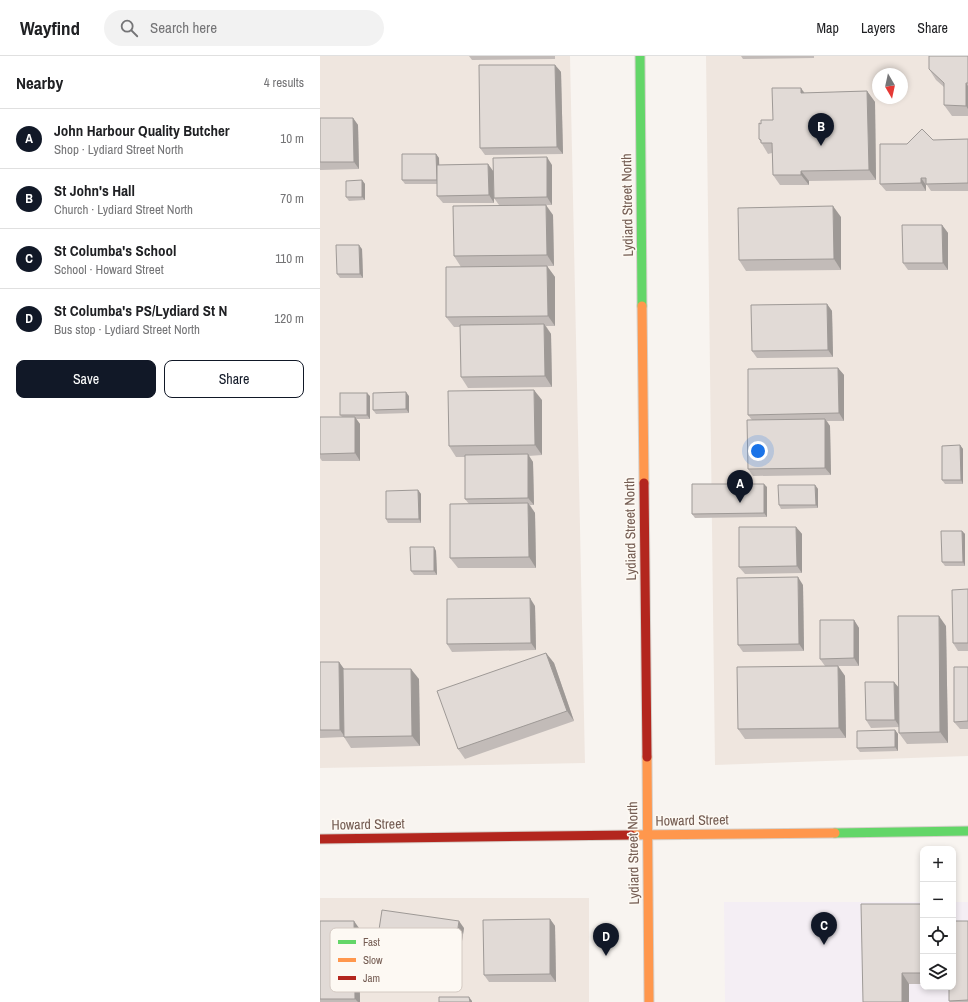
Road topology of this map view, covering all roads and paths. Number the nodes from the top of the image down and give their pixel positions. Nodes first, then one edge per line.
1 (640, 56) edge
2 (968, 831) edge
3 (647, 835) junction
4 (320, 839) edge
5 (649, 1002) edge

1 - 3 street, Lydiard Street North
2 - 3 street, Howard Street
3 - 4 street, Howard Street
3 - 5 street, Lydiard Street North

